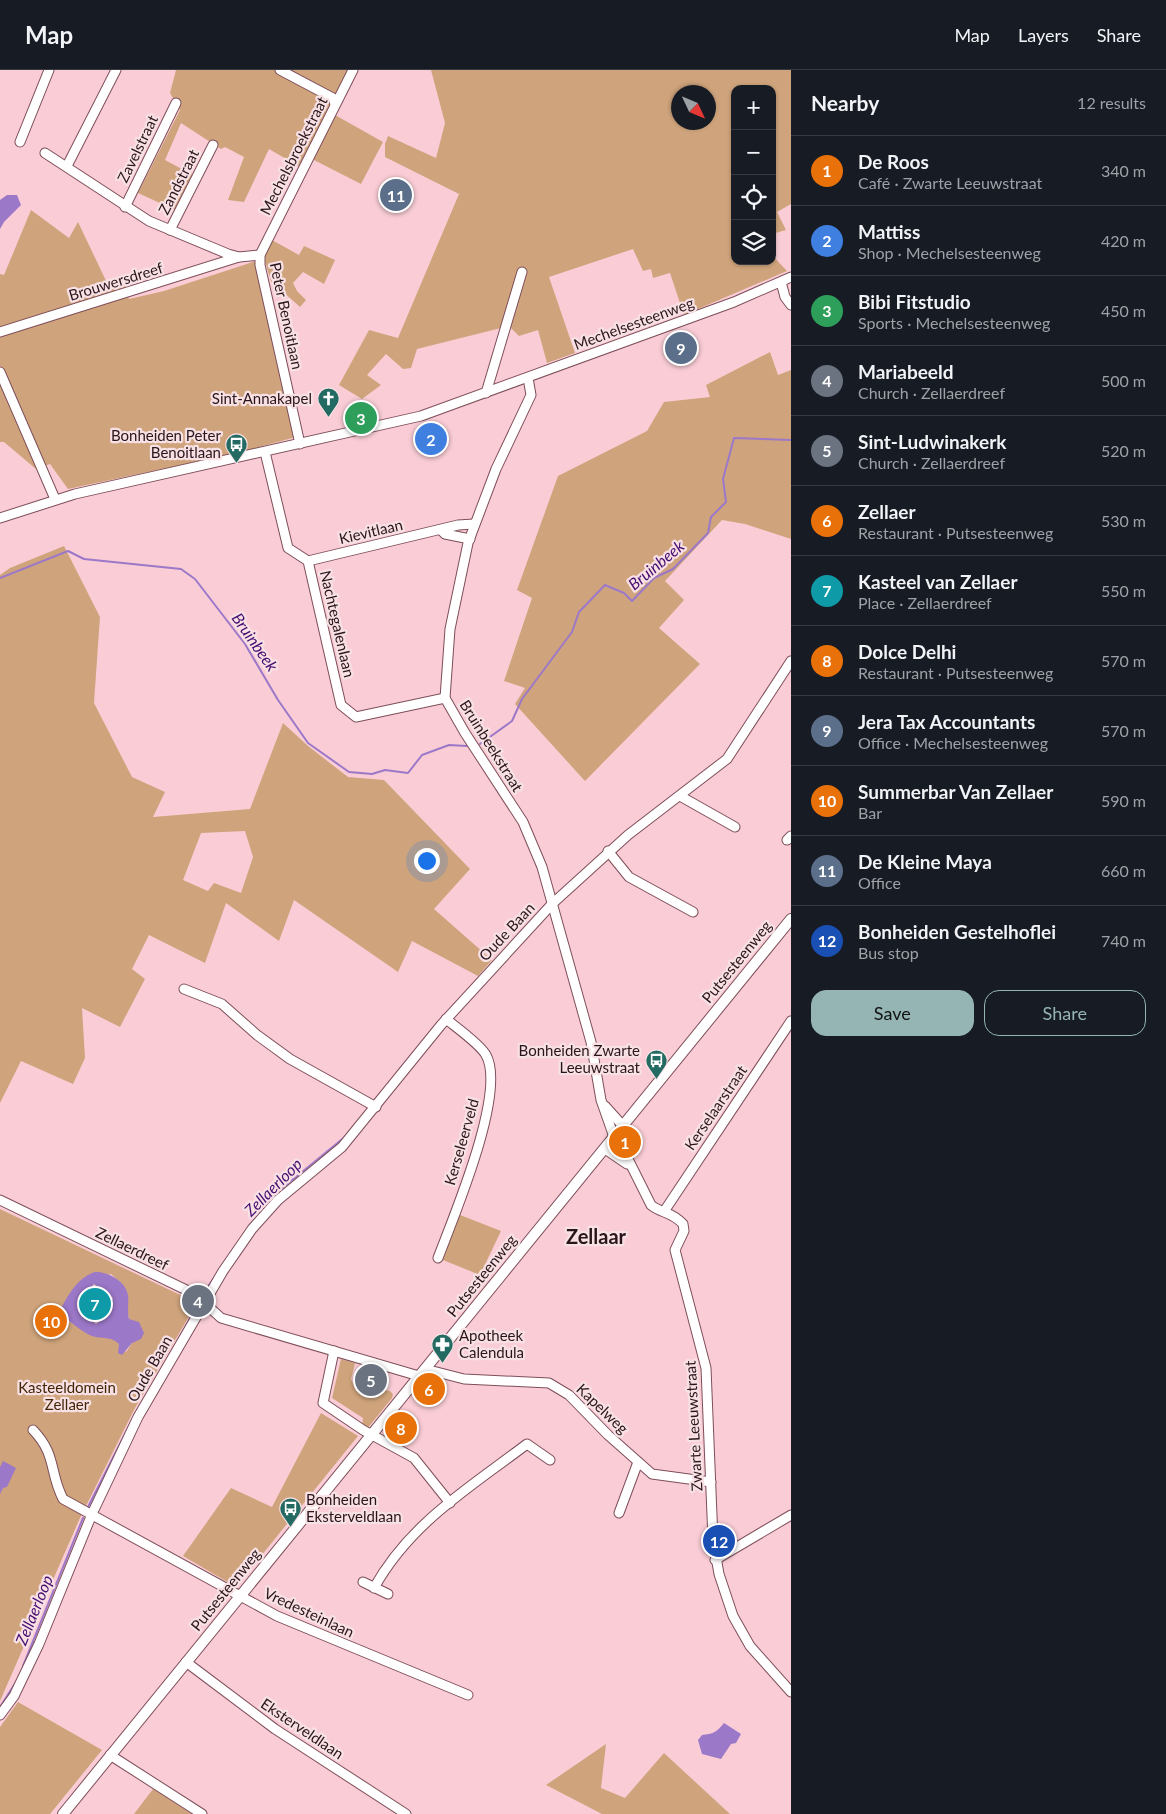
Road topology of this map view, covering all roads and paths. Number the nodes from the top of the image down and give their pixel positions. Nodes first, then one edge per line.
1 (49, 70) edge
2 (116, 70) edge
3 (280, 70) edge
4 (353, 70) edge
5 (176, 103) dead end
6 (335, 104) junction
7 (20, 142) dead end
8 (213, 145) dead end
9 (45, 153) dead end
10 (67, 166) junction
11 (125, 206) junction
12 (170, 230) junction
13 (260, 255) junction
14 (239, 257) junction
15 (522, 272) dead end
16 (791, 278) edge
17 (781, 282) junction
18 (791, 305) edge
19 (0, 332) edge
20 (0, 372) edge
21 (528, 378) junction
22 (486, 393) junction
23 (300, 444) junction
24 (264, 452) junction
25 (55, 500) junction
26 (0, 518) edge
27 (474, 524) junction
28 (441, 530) junction
29 (470, 539) junction
30 (308, 561) junction
31 (791, 661) edge
32 (446, 698) junction
33 (680, 796) junction
34 (735, 827) dead end
35 (608, 851) junction
36 (552, 904) junction
37 (693, 912) dead end
38 (791, 920) edge
39 (184, 989) dead end
40 (446, 1019) junction
41 (791, 1021) edge
42 (601, 1100) junction
43 (376, 1107) junction
44 (623, 1126) junction
45 (615, 1136) junction
46 (604, 1149) junction
47 (630, 1167) junction
48 (0, 1200) edge
49 (665, 1210) junction
50 (438, 1258) dead end
51 (206, 1300) junction
52 (334, 1351) junction
53 (422, 1372) junction
54 (33, 1430) dead end
55 (368, 1432) junction
56 (550, 1460) dead end
57 (638, 1462) junction
58 (711, 1482) junction
59 (450, 1503) junction
60 (619, 1513) dead end
61 (92, 1514) junction
62 (791, 1515) edge
63 (716, 1560) junction
64 (363, 1582) dead end
65 (374, 1588) junction
66 (388, 1594) dead end
67 (240, 1596) junction
68 (186, 1662) junction
69 (791, 1692) edge
70 (468, 1695) dead end
71 (0, 1715) edge
72 (110, 1755) junction
73 (62, 1814) edge
74 (202, 1814) edge
75 (406, 1814) edge

1 - 7 street
2 - 10 street
3 - 6 street
4 - 6 street, Mechelsbroekstraat
5 - 11 street, Zavelstraat
6 - 13 street, Mechelsbroekstraat
8 - 12 street, Zandstraat
9 - 10 street, Peter Benoitlaan
10 - 11 street, Peter Benoitlaan
11 - 12 street, Peter Benoitlaan
12 - 14 street, Peter Benoitlaan
13 - 14 street, Peter Benoitlaan
13 - 23 street, Peter Benoitlaan
14 - 19 street, Brouwersdreef
15 - 22 street
16 - 17 street, Mechelsesteenweg
17 - 18 street
17 - 21 street, Mechelsesteenweg
20 - 25 street
21 - 22 street, Mechelsesteenweg
21 - 27 street, Bruinbeekstraat
22 - 23 street, Mechelsesteenweg
23 - 24 street, Mechelsesteenweg
24 - 25 street, Mechelsesteenweg
24 - 30 street, Nachtegalenlaan
25 - 26 street, Mechelsesteenweg
27 - 28 street, Kievitlaan
27 - 29 street, Bruinbeekstraat
28 - 29 street
28 - 30 street, Kievitlaan
29 - 32 street, Bruinbeekstraat
30 - 32 street, Nachtegalenlaan
31 - 33 street, Oude Baan
32 - 36 street, Bruinbeekstraat
33 - 34 street
33 - 35 street, Oude Baan
35 - 36 street, Oude Baan
35 - 37 street
36 - 40 street, Oude Baan
36 - 42 street, Bruinbeekstraat
38 - 44 main road, Putsesteenweg
39 - 43 street
40 - 43 street, Oude Baan
40 - 50 street, Kerseleerveld
41 - 49 street, Kerselaarstraat
42 - 44 street, Bruinbeekstraat
42 - 45 street, Bruinbeekstraat
43 - 51 street, Oude Baan
44 - 45 main road, Putsesteenweg
45 - 46 main road, Putsesteenweg
45 - 47 street, Zwarte Leeuwstraat
46 - 47 street, Zwarte Leeuwstraat
46 - 53 main road, Putsesteenweg
47 - 49 street, Zwarte Leeuwstraat
48 - 51 street, Zellaerdreef
49 - 58 street, Zwarte Leeuwstraat
51 - 52 street, Zellaerdreef
51 - 61 street, Oude Baan
52 - 53 street, Zellaerdreef
52 - 55 street
53 - 55 main road, Putsesteenweg
53 - 57 street, Kapelweg
54 - 61 street, Vredesteinlaan
55 - 59 street
55 - 67 main road, Putsesteenweg
56 - 59 street
57 - 58 street, Kapelweg
57 - 60 street
58 - 63 street, Zwarte Leeuwstraat
59 - 65 street
61 - 67 street, Vredesteinlaan
61 - 71 street, Oude Baan
62 - 63 street
63 - 69 street, Zwarte Leeuwstraat
64 - 65 street
65 - 66 street
67 - 68 main road, Putsesteenweg
67 - 70 street, Vredesteinlaan
68 - 72 main road, Putsesteenweg
68 - 75 street, Eksterveldlaan
72 - 73 main road, Putsesteenweg
72 - 74 street

